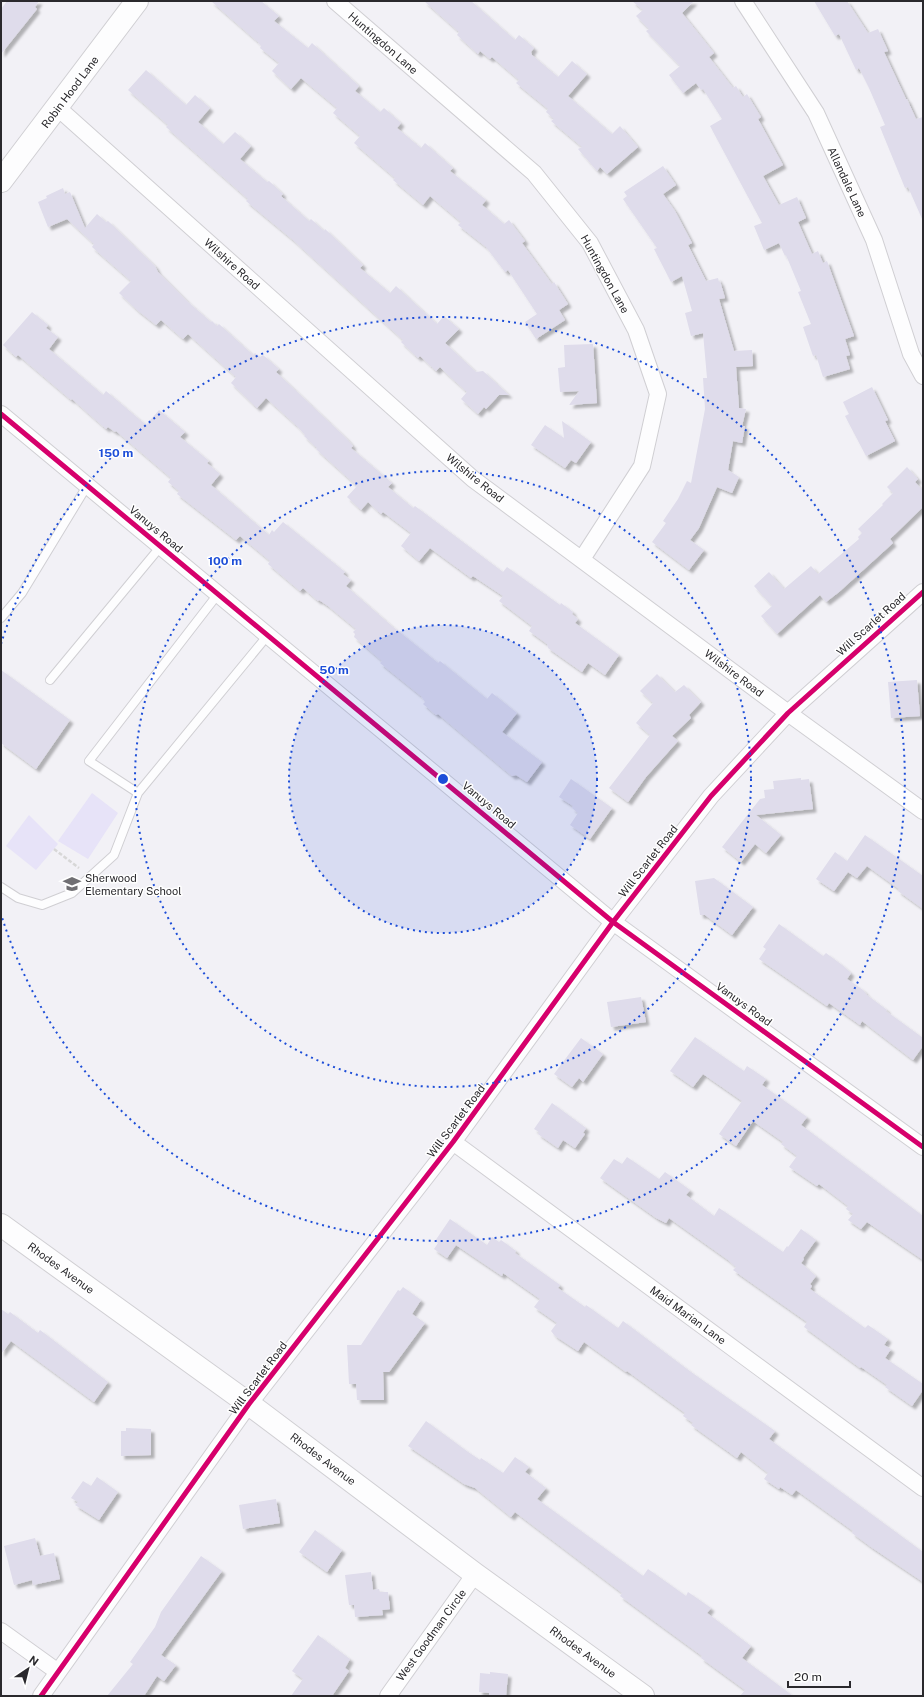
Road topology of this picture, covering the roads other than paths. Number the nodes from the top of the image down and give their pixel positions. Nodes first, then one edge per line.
1 (137, 1) edge
2 (335, 1) edge
3 (743, 1) edge
4 (58, 108) junction
5 (1, 181) edge
6 (923, 376) edge
7 (1, 414) edge
8 (87, 486) junction
9 (161, 546) junction
10 (582, 558) junction
11 (923, 592) edge
12 (218, 594) junction
13 (1, 618) edge
14 (268, 635) junction
15 (50, 680) dead end
16 (788, 713) junction
17 (138, 793) junction
18 (923, 811) edge
19 (1, 886) edge
20 (614, 922) junction
21 (453, 1142) junction
22 (923, 1147) edge
23 (1, 1225) edge
24 (249, 1404) junction
25 (923, 1488) edge
26 (475, 1574) junction
27 (1, 1631) edge
28 (58, 1672) junction
29 (41, 1696) edge
30 (388, 1696) edge
31 (644, 1696) edge

1 - 4 main road, Robin Hood Lane
2 - 10 street, Huntingdon Lane
3 - 6 street, Allandale Lane
4 - 5 main road, Robin Hood Lane
4 - 10 street, Wilshire Road
7 - 8 street, Vanuys Road
8 - 9 street, Vanuys Road
8 - 13 lane
9 - 12 street, Vanuys Road
9 - 15 lane
10 - 16 street, Wilshire Road
11 - 16 street, Will Scarlet Road
12 - 14 street, Vanuys Road
12 - 17 lane
14 - 17 lane
14 - 20 street, Vanuys Road
16 - 18 street, Wilshire Road
16 - 20 street, Will Scarlet Road
17 - 19 lane
20 - 21 street, Will Scarlet Road
20 - 22 street, Vanuys Road
21 - 24 street, Will Scarlet Road
21 - 25 street, Maid Marian Lane
23 - 24 main road, Rhodes Avenue
24 - 26 main road, Rhodes Avenue
24 - 28 street, Will Scarlet Road
26 - 30 street, West Goodman Circle
26 - 31 main road, Rhodes Avenue
27 - 28 street
28 - 29 street, Will Scarlet Road

